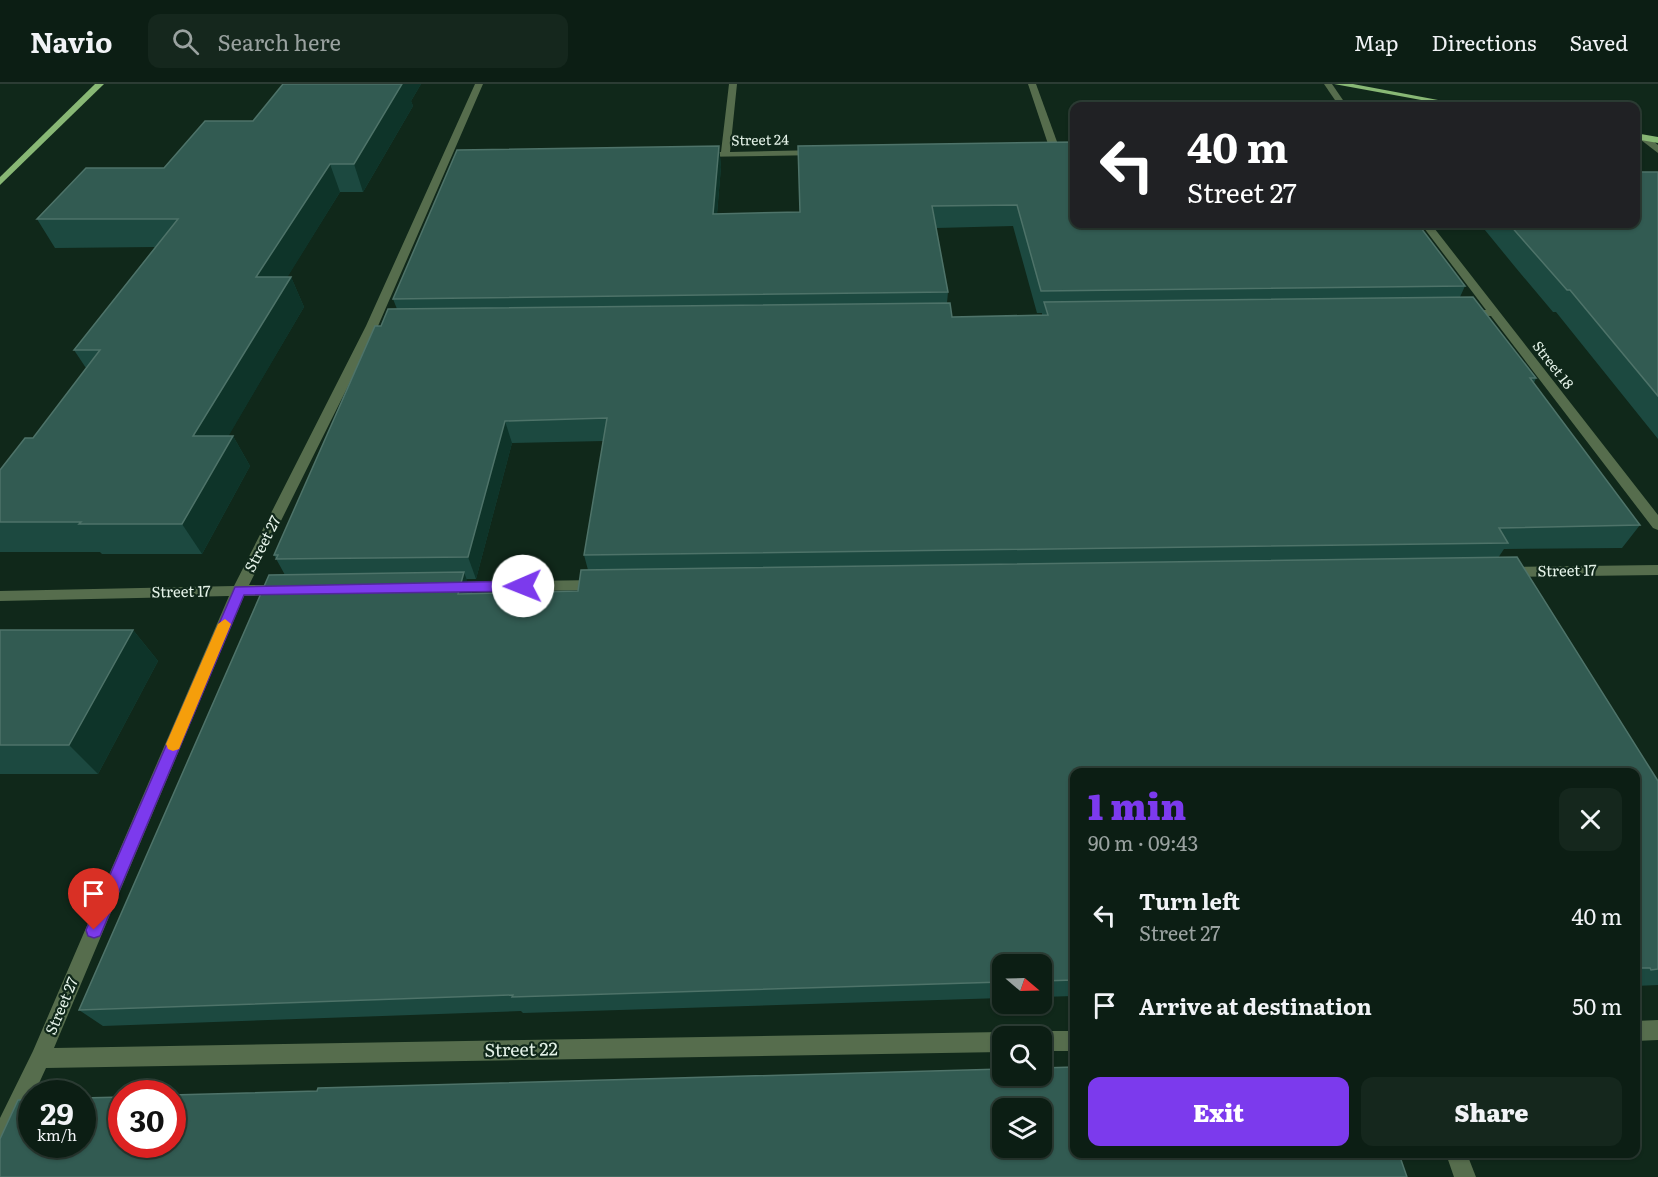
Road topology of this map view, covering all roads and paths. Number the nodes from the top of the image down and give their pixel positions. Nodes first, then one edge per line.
1 (100, 84) edge
2 (478, 84) edge
3 (733, 84) edge
4 (1032, 84) edge
5 (1328, 84) edge
6 (1338, 84) edge
7 (1340, 102) edge
8 (1443, 102) edge
9 (1640, 137) edge
10 (1658, 140) edge
11 (1658, 150) edge
12 (1043, 151) edge
13 (831, 153) edge
14 (725, 154) junction
15 (690, 155) edge
16 (0, 182) edge
17 (1429, 228) edge
18 (1457, 313) edge
19 (1493, 313) junction
20 (1658, 525) edge
21 (1658, 570) edge
22 (1491, 572) edge
23 (609, 585) edge
24 (430, 588) edge
25 (299, 589) edge
26 (239, 590) junction
27 (0, 596) edge
28 (1658, 1030) edge
29 (1640, 1031) edge
30 (1052, 1041) edge
31 (1070, 1041) edge
32 (992, 1042) edge
33 (40, 1058) junction
34 (0, 1140) edge
35 (1458, 1158) edge
36 (1465, 1177) edge

1 - 16 main road
2 - 26 street, Street 27
3 - 14 street
4 - 12 street
5 - 7 street
6 - 8 main road
9 - 10 main road
9 - 11 street
13 - 14 street, Street 24
14 - 15 street, Street 24
17 - 19 street, Street 18
18 - 19 street
19 - 20 street, Street 18
21 - 22 street, Street 17
23 - 24 street
25 - 26 street, Street 17
26 - 27 street, Street 17
26 - 33 street, Street 27
28 - 29 street
30 - 31 street
32 - 33 street, Street 22
33 - 34 street, Street 27
35 - 36 street

